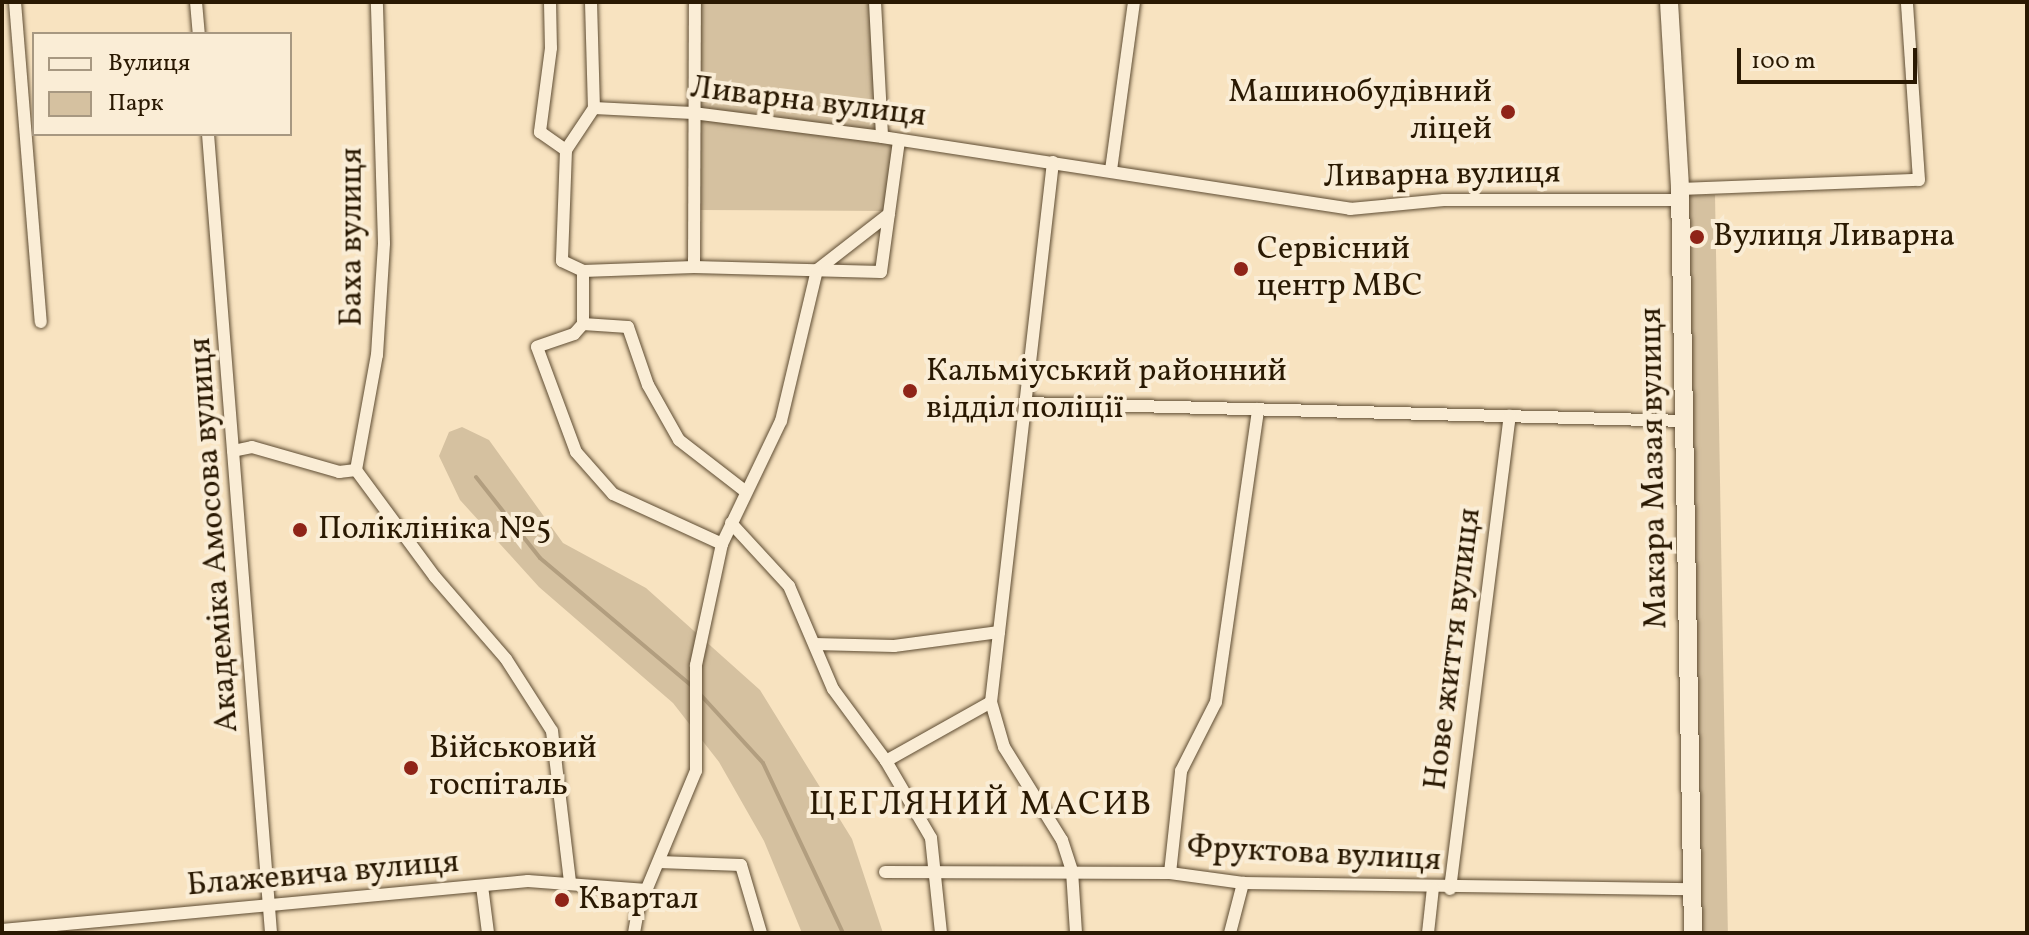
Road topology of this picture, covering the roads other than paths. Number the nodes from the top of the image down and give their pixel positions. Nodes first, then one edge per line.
1 (15, 2) edge
2 (196, 2) edge
3 (377, 2) edge
4 (550, 2) edge
5 (591, 2) edge
6 (695, 2) edge
7 (875, 2) edge
8 (1134, 2) edge
9 (1669, 2) edge
10 (1907, 2) edge
11 (199, 32) edge
12 (594, 108) junction
13 (693, 113) junction
14 (208, 136) edge
15 (882, 137) junction
16 (899, 140) junction
17 (566, 150) junction
18 (1053, 162) junction
19 (1111, 170) junction
20 (1680, 195) junction
21 (889, 214) junction
22 (694, 267) junction
23 (817, 270) junction
24 (583, 271) junction
25 (41, 322) dead end
26 (583, 324) junction
27 (1025, 403) junction
28 (1258, 409) junction
29 (1510, 416) junction
30 (1684, 421) junction
31 (233, 451) junction
32 (356, 470) junction
33 (746, 492) junction
34 (731, 523) junction
35 (722, 544) junction
36 (999, 632) junction
37 (815, 644) junction
38 (991, 702) junction
39 (886, 761) junction
40 (659, 862) junction
41 (1072, 871) junction
42 (885, 872) dead end
43 (1170, 873) junction
44 (937, 874) junction
45 (570, 881) junction
46 (1243, 883) junction
47 (482, 886) junction
48 (1433, 888) junction
49 (1450, 889) junction
50 (1693, 889) junction
51 (647, 890) junction
52 (269, 906) junction
53 (2, 930) edge
54 (271, 933) edge
55 (488, 933) edge
56 (634, 933) edge
57 (761, 933) edge
58 (941, 933) edge
59 (1076, 933) edge
60 (1230, 933) edge
61 (1428, 933) edge
62 (1693, 933) edge

1 - 25 street
2 - 11 street
3 - 32 street, Баха вулиця
4 - 17 street
5 - 12 street
6 - 13 street
7 - 15 street
8 - 19 street
9 - 20 main road, Макара Мазая вулиця
10 - 20 street, Ливарна вулиця
12 - 13 street, Ливарна вулиця
12 - 17 street
13 - 15 street, Ливарна вулиця
13 - 22 street
14 - 31 street, Академіка Амосова вулиця
15 - 16 street, Ливарна вулиця
16 - 18 street, Ливарна вулиця
16 - 21 street
17 - 24 street
18 - 19 street, Ливарна вулиця
18 - 27 street
19 - 20 street, Ливарна вулиця
20 - 30 main road, Макара Мазая вулиця
21 - 23 street
21 - 23 street
22 - 23 street
22 - 24 street
23 - 33 street
24 - 26 street
26 - 33 street
26 - 35 street
27 - 28 street
27 - 36 street
28 - 29 street
28 - 43 street
29 - 30 street
29 - 49 street, Нове життя вулиця
30 - 50 main road, Макара Мазая вулиця
31 - 32 street
31 - 52 street, Академіка Амосова вулиця
32 - 45 street
33 - 34 street
34 - 35 street
34 - 37 street
35 - 40 street
36 - 37 street
36 - 38 street
37 - 39 street
38 - 39 street
38 - 41 street
39 - 44 street
40 - 51 street
40 - 57 street
41 - 43 street, Фруктова вулиця
41 - 44 street, Фруктова вулиця
41 - 59 street
42 - 44 street, Фруктова вулиця
43 - 46 street, Фруктова вулиця
44 - 58 street
45 - 47 street, Блажевича вулиця
45 - 51 street, Блажевича вулиця
46 - 48 street, Фруктова вулиця
46 - 60 street
47 - 52 street, Блажевича вулиця
47 - 55 street
48 - 49 street, Фруктова вулиця
48 - 61 street
49 - 50 street, Фруктова вулиця
50 - 62 main road, Макара Мазая вулиця
51 - 56 street
52 - 53 street, Блажевича вулиця
52 - 54 street, Академіка Амосова вулиця

